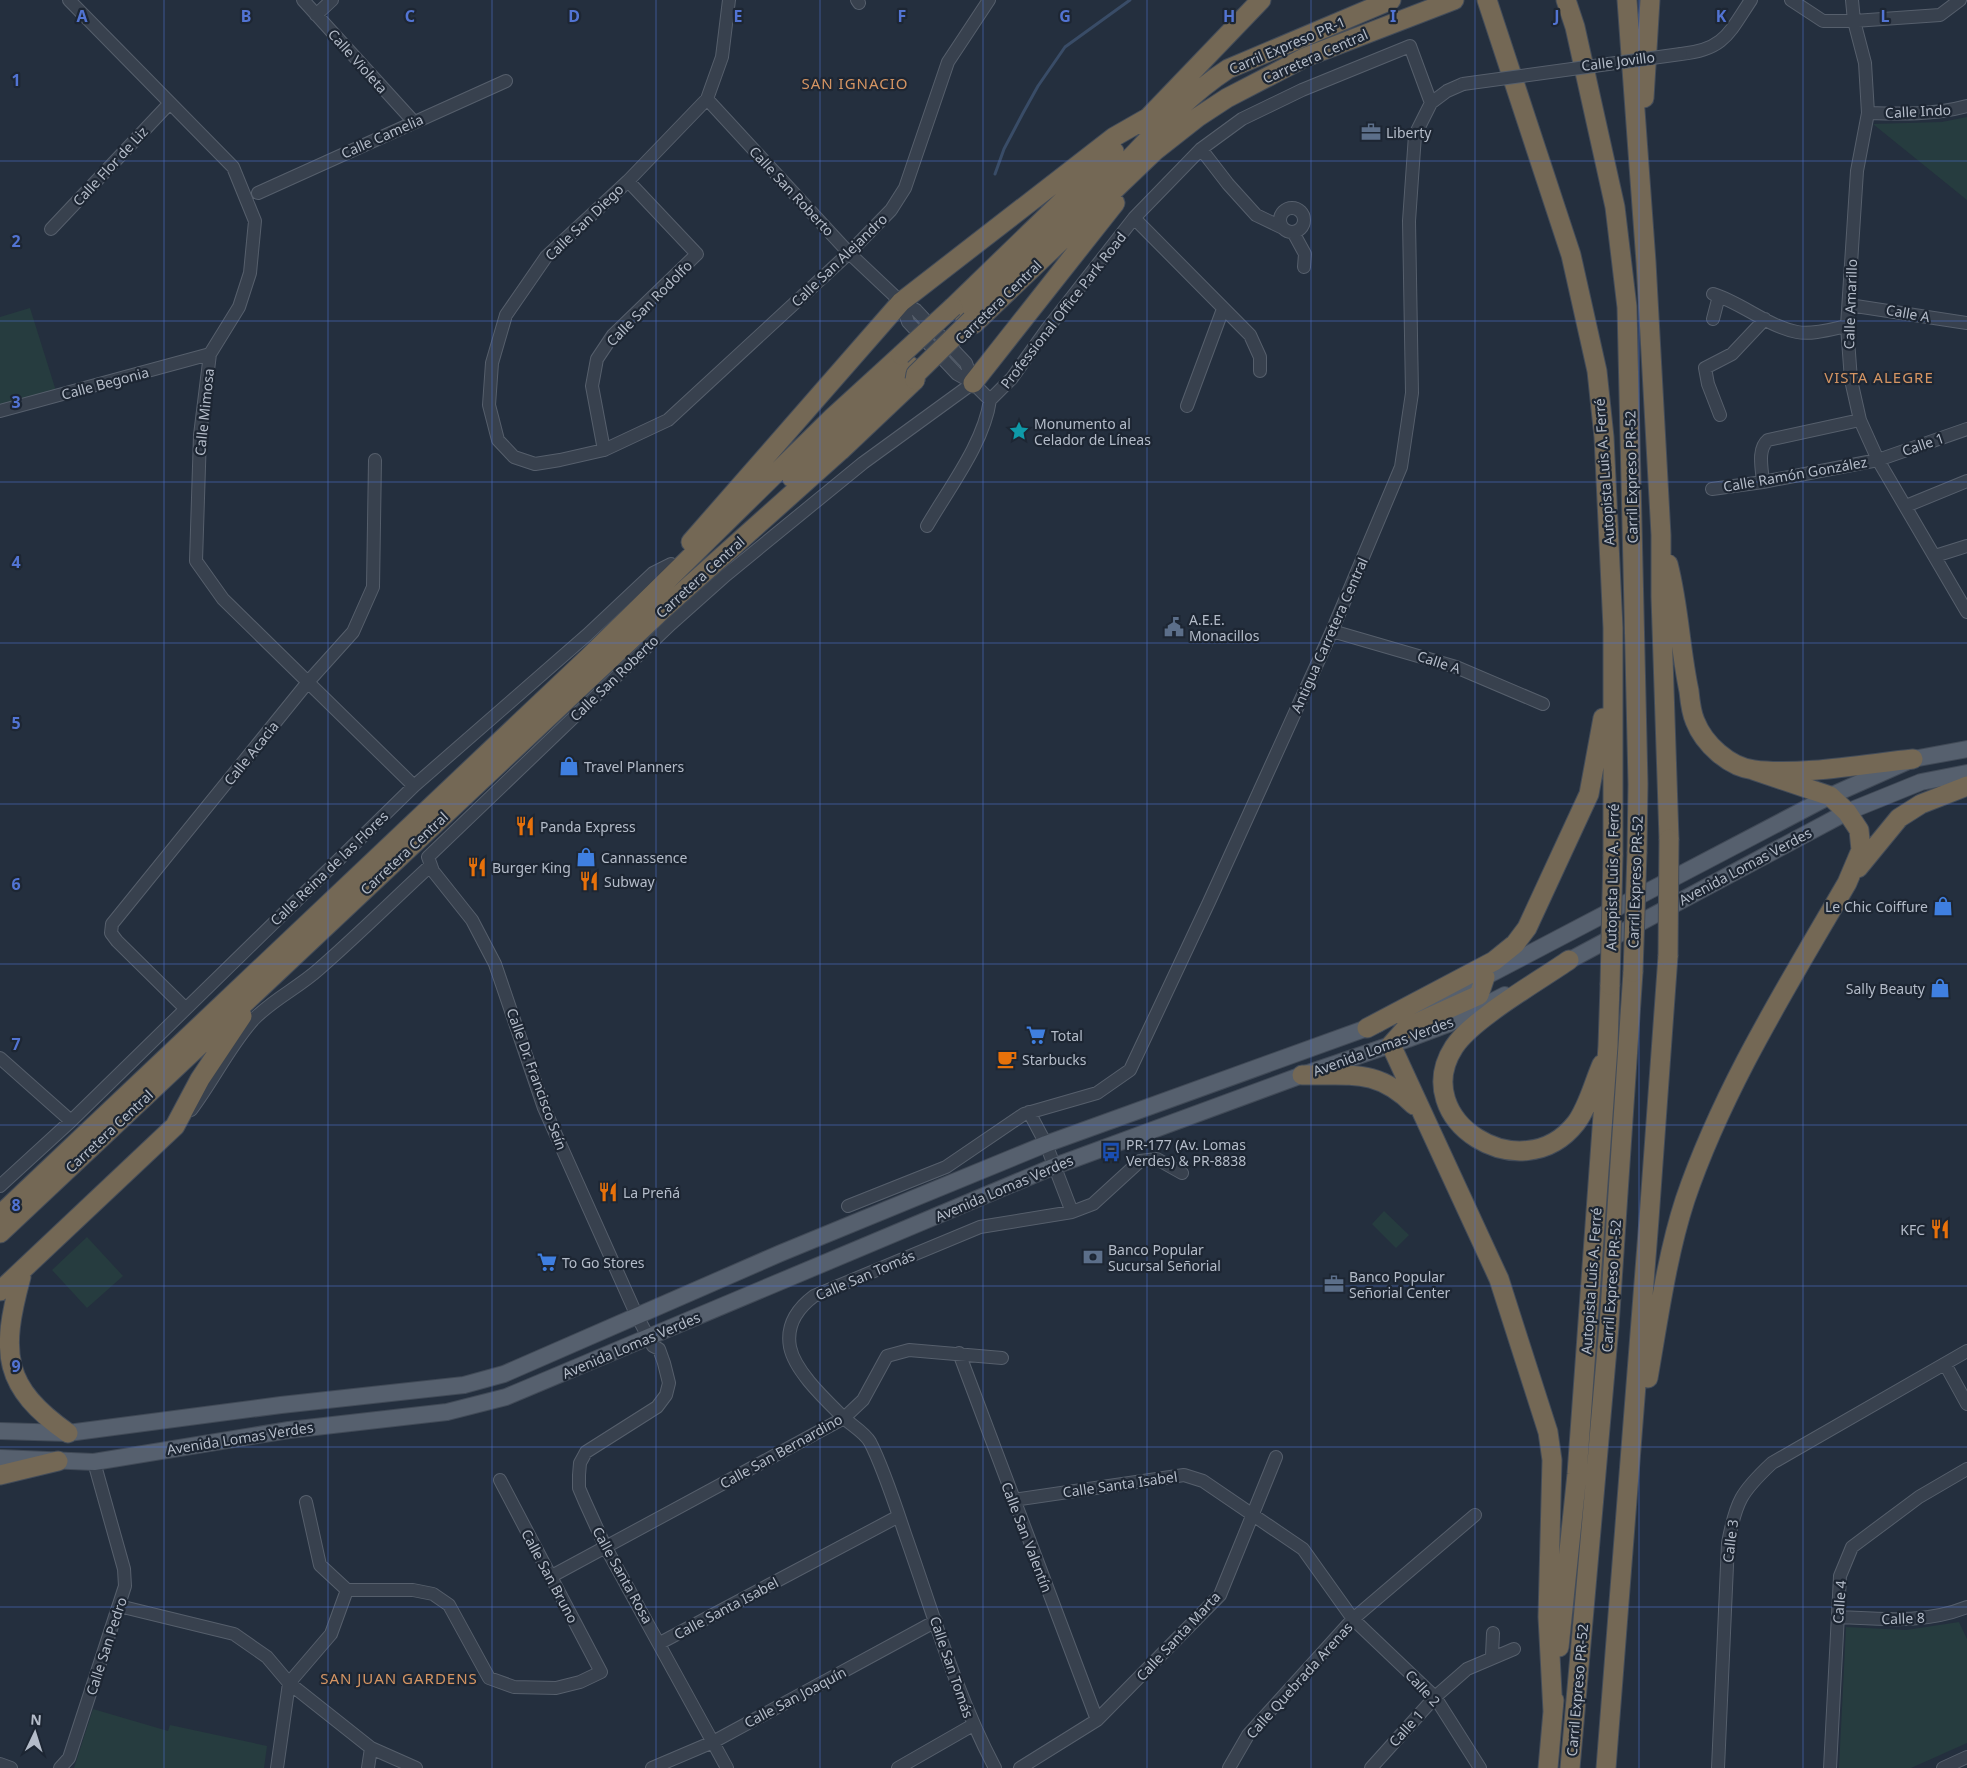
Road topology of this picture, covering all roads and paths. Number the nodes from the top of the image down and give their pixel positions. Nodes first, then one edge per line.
1 (69, 0) edge
2 (302, 0) edge
3 (332, 0) edge
4 (729, 0) edge
5 (989, 0) edge
6 (1261, 0) edge
7 (1391, 0) edge
8 (1454, 0) edge
9 (1487, 0) edge
10 (1495, 0) edge
11 (1566, 0) edge
12 (1627, 0) edge
13 (1650, 0) edge
14 (1751, 0) edge
15 (1791, 0) edge
16 (1852, 0) edge
17 (1960, 0) edge
18 (1435, 4) edge
19 (316, 15) junction
20 (1854, 21) junction
21 (1507, 57) junction
22 (506, 80) dead end
23 (1463, 84) joint
24 (707, 99) junction
25 (1431, 103) junction
26 (169, 104) junction
27 (1967, 106) edge
28 (1868, 113) junction
29 (1149, 117) junction
30 (414, 122) junction
31 (1201, 149) junction
32 (1156, 150) junction
33 (232, 168) junction
34 (1640, 172) junction
35 (628, 181) junction
36 (258, 193) junction
37 (1134, 218) junction
38 (255, 221) junction
39 (51, 229) dead end
40 (849, 253) junction
41 (1304, 267) dead end
42 (901, 302) junction
43 (1849, 305) junction
44 (1223, 309) junction
45 (965, 317) junction
46 (1713, 318) dead end
47 (1766, 319) junction
48 (1967, 323) edge
49 (1847, 326) junction
50 (210, 354) junction
51 (909, 367) junction
52 (1260, 371) dead end
53 (973, 383) junction
54 (990, 400) junction
55 (1187, 406) dead end
56 (0, 411) edge
57 (1720, 415) dead end
58 (1860, 420) junction
59 (1967, 428) edge
60 (604, 450) junction
61 (375, 460) dead end
62 (1878, 460) junction
63 (1967, 481) edge
64 (1763, 482) junction
65 (1712, 489) dead end
66 (1906, 506) junction
67 (927, 526) dead end
68 (1661, 535) junction
69 (1967, 546) edge
70 (1935, 556) junction
71 (671, 564) junction
72 (1967, 612) edge
73 (1613, 628) junction
74 (1332, 631) junction
75 (590, 656) junction
76 (308, 682) junction
77 (1543, 704) dead end
78 (1967, 749) edge
79 (1913, 759) junction
80 (1753, 770) junction
81 (1967, 773) edge
82 (414, 786) junction
83 (1967, 786) edge
84 (1830, 796) junction
85 (1847, 812) junction
86 (430, 860) junction
87 (1847, 883) junction
88 (1569, 960) junction
89 (1485, 977) junction
90 (269, 979) junction
91 (185, 1008) junction
92 (1367, 1028) junction
93 (1391, 1045) junction
94 (1608, 1046) junction
95 (0, 1058) edge
96 (1302, 1075) junction
97 (1029, 1112) junction
98 (1422, 1112) junction
99 (71, 1121) junction
100 (175, 1126) junction
101 (1046, 1144) junction
102 (1055, 1166) junction
103 (1182, 1173) dead end
104 (0, 1186) edge
105 (848, 1206) dead end
106 (1072, 1212) junction
107 (0, 1215) edge
108 (0, 1234) edge
109 (25, 1269) junction
110 (0, 1291) edge
111 (638, 1316) junction
112 (651, 1342) junction
113 (1967, 1351) edge
114 (959, 1353) junction
115 (1002, 1358) dead end
116 (1945, 1364) junction
117 (1967, 1404) edge
118 (844, 1418) junction
119 (0, 1431) edge
120 (68, 1433) junction
121 (1632, 1447) junction
122 (1276, 1457) dead end
123 (0, 1458) edge
124 (58, 1460) junction
125 (94, 1462) junction
126 (1967, 1469) edge
127 (0, 1475) edge
128 (500, 1480) dead end
129 (1013, 1500) junction
130 (306, 1502) dead end
131 (1252, 1514) junction
132 (1475, 1515) dead end
133 (899, 1516) junction
134 (605, 1546) junction
135 (1317, 1568) joint
136 (550, 1577) junction
137 (347, 1590) junction
138 (119, 1606) junction
139 (1967, 1607) edge
140 (1838, 1617) junction
141 (1353, 1619) junction
142 (936, 1621) junction
143 (1493, 1633) dead end
144 (660, 1643) junction
145 (1514, 1649) dead end
146 (1492, 1656) junction
147 (290, 1684) junction
148 (1434, 1697) junction
149 (1553, 1712) junction
150 (1097, 1720) junction
151 (972, 1725) junction
152 (713, 1742) junction
153 (371, 1748) junction
154 (1967, 1757) edge
155 (0, 1764) edge
156 (906, 1766) edge
157 (11, 1768) edge
158 (60, 1768) edge
159 (277, 1768) edge
160 (368, 1768) edge
161 (416, 1768) edge
162 (652, 1768) edge
163 (727, 1768) edge
164 (995, 1768) edge
165 (1020, 1768) edge
166 (1229, 1768) edge
167 (1371, 1768) edge
168 (1480, 1768) edge
169 (1548, 1768) edge
170 (1570, 1768) edge
171 (1606, 1768) edge
172 (1718, 1768) edge
173 (1830, 1768) edge
174 (1943, 1768) edge

1 - 26 street, Calle Mimosa
2 - 19 street, Calle Violeta
3 - 19 street
4 - 24 street, Calle San Diego
5 - 40 street, Calle San Alejandro
6 - 29 highway, Carretera Central
7 - 45 highway, Carril Expreso PR-1
8 - 18 highway, Carretera Central
9 - 21 highway, Autopista Luis A. Ferré
10 - 21 highway
11 - 170 highway, Carril Expreso PR-52, bridge
12 - 34 highway
13 - 34 highway
14 - 23 street, Calle Jovillo, bridge
15 - 20 street
16 - 20 street, Calle Amarillo
17 - 20 street
18 - 32 highway, Carretera Central
19 - 30 street, Calle Violeta
20 - 28 street, Calle Amarillo
21 - 73 highway, Autopista Luis A. Ferré
22 - 30 street, Calle Camelia
23 - 25 street, Antigua Carretera Central
24 - 35 street, Calle San Diego
24 - 40 street, Calle San Roberto
25 - 31 street, Professional Office Park Road
25 - 74 street, Antigua Carretera Central
26 - 33 street, Calle Mimosa
26 - 39 street, Calle Flor de Liz
27 - 28 street, Calle Indo
28 - 43 street, Calle Amarillo
29 - 42 highway
29 - 45 highway, Carretera Central
30 - 36 street, Calle Camelia
31 - 37 street, Professional Office Park Road
31 - 41 street
32 - 45 highway, Carretera Central
32 - 53 highway
33 - 36 street
33 - 38 street, Calle Mimosa
34 - 68 highway
35 - 60 street, Calle San Rodolfo
35 - 60 street, Calle San Diego
36 - 38 street
37 - 44 street, Professional Office Park Road
37 - 54 street, Professional Office Park Road
38 - 50 street, Calle Mimosa
40 - 42 street, Calle San Roberto
40 - 60 street, Calle San Alejandro
42 - 53 street, Calle San Roberto
42 - 71 highway
43 - 48 street, Calle A
43 - 49 street, Calle Amarillo
44 - 52 street, Professional Office Park Road
44 - 55 street
45 - 51 highway, Carretera Central, bridge
45 - 51 highway, Carretera Central
46 - 47 street
47 - 49 street
47 - 57 street
49 - 58 street, Calle Amarillo
50 - 56 street, Calle Begonia
50 - 76 street, Calle Mimosa
51 - 75 highway, Carretera Central
51 - 90 highway, Carretera Central
53 - 54 street, Calle San Roberto
53 - 86 street, Calle San Roberto
54 - 67 street
58 - 62 street, Calle Amarillo
58 - 64 street
59 - 62 street, Calle 1
61 - 76 street, Calle Acacia
62 - 64 street, Calle Ramón González
62 - 66 street, Calle Amarillo
63 - 66 street
64 - 65 street, Calle Ramón González
66 - 70 street, Calle Amarillo
68 - 80 highway
68 - 121 highway, bridge
69 - 70 street
70 - 72 street, Calle Amarillo
71 - 75 highway
71 - 82 street, Calle Reina de las Flores
73 - 92 highway
73 - 94 highway, Autopista Luis A. Ferré, bridge
74 - 77 street, Calle A
74 - 97 street, Antigua Carretera Central
75 - 107 highway, Carretera Central
76 - 82 street, Calle Mimosa
76 - 91 street, Calle Acacia
78 - 79 main road, Avenida Lomas Verdes
79 - 80 highway
79 - 84 main road, Avenida Lomas Verdes
80 - 84 highway
81 - 85 main road, Avenida Lomas Verdes
82 - 91 street, Calle Reina de las Flores
83 - 87 highway
84 - 85 highway
84 - 89 main road, Avenida Lomas Verdes
85 - 87 highway
85 - 88 main road, Avenida Lomas Verdes
86 - 100 street, Calle San Roberto
86 - 111 street, Calle Dr. Francisco Seín
87 - 121 highway
88 - 93 main road, Avenida Lomas Verdes
88 - 94 highway
89 - 92 main road, Avenida Lomas Verdes
89 - 93 highway
90 - 100 highway
90 - 108 highway, Carretera Central
91 - 99 street, Calle Reina de las Flores
92 - 101 main road, Avenida Lomas Verdes
93 - 96 main road, Avenida Lomas Verdes
93 - 98 highway
94 - 149 highway, Autopista Luis A. Ferré
95 - 99 street
96 - 98 highway
96 - 102 main road, Avenida Lomas Verdes
97 - 101 street
97 - 105 street, Antigua Carretera Central
98 - 149 highway
99 - 104 street, Calle Reina de las Flores
100 - 109 highway
101 - 102 street
101 - 111 main road, Avenida Lomas Verdes
102 - 106 street
102 - 112 main road, Avenida Lomas Verdes
103 - 106 street, Calle San Tomás
106 - 118 street, Calle San Tomás
109 - 110 highway
109 - 120 highway
111 - 112 street, Calle Dr. Francisco Seín
111 - 120 main road, Avenida Lomas Verdes
112 - 125 main road, Avenida Lomas Verdes
112 - 134 street, Calle Santa Rosa
113 - 116 street, Calle 3
114 - 115 street, Calle San Bernardino
114 - 118 street, Calle San Bernardino
114 - 129 street, Calle San Valentín
116 - 117 street
116 - 172 street, Calle 3
118 - 133 street, Calle San Tomás
118 - 134 street, Calle San Bernardino
119 - 120 main road, Avenida Lomas Verdes
121 - 171 highway
122 - 131 street, Calle Santa Marta
123 - 124 main road, Avenida Lomas Verdes
124 - 125 main road, Avenida Lomas Verdes
124 - 127 highway
125 - 138 street, Calle San Pedro
126 - 140 street, Calle 4
128 - 136 street, Calle San Bruno
129 - 131 street, Calle Santa Isabel
129 - 150 street, Calle San Valentín
130 - 137 street
131 - 135 street, Calle Santa Isabel
131 - 150 street, Calle Santa Marta
132 - 141 street, Calle Quebrada Arenas
133 - 142 street, Calle San Tomás
133 - 144 street, Calle Santa Isabel
134 - 136 street, Calle San Bernardino
134 - 144 street, Calle Santa Rosa
135 - 141 street, Calle 2
136 - 137 street, Calle San Bruno
137 - 147 street
138 - 147 street
138 - 158 street, Calle San Pedro
139 - 140 street, Calle 8
140 - 173 street, Calle 4
141 - 148 street, Calle 2
141 - 166 street, Calle Quebrada Arenas
142 - 151 street, Calle San Tomás
142 - 152 street, Calle San Joaquín
143 - 146 street
144 - 152 street, Calle Santa Rosa
145 - 146 street, Calle 1
146 - 148 street, Calle 1
147 - 153 street
147 - 159 street
148 - 167 street, Calle 1
148 - 168 street, Calle 2
149 - 169 highway, Autopista Luis A. Ferré
150 - 165 street, Calle Santa Marta
151 - 156 street
151 - 164 street, Calle San Tomás
152 - 162 street, Calle San Joaquín
152 - 163 street, Calle Santa Rosa
153 - 160 street
153 - 161 street
154 - 174 street
155 - 157 street

